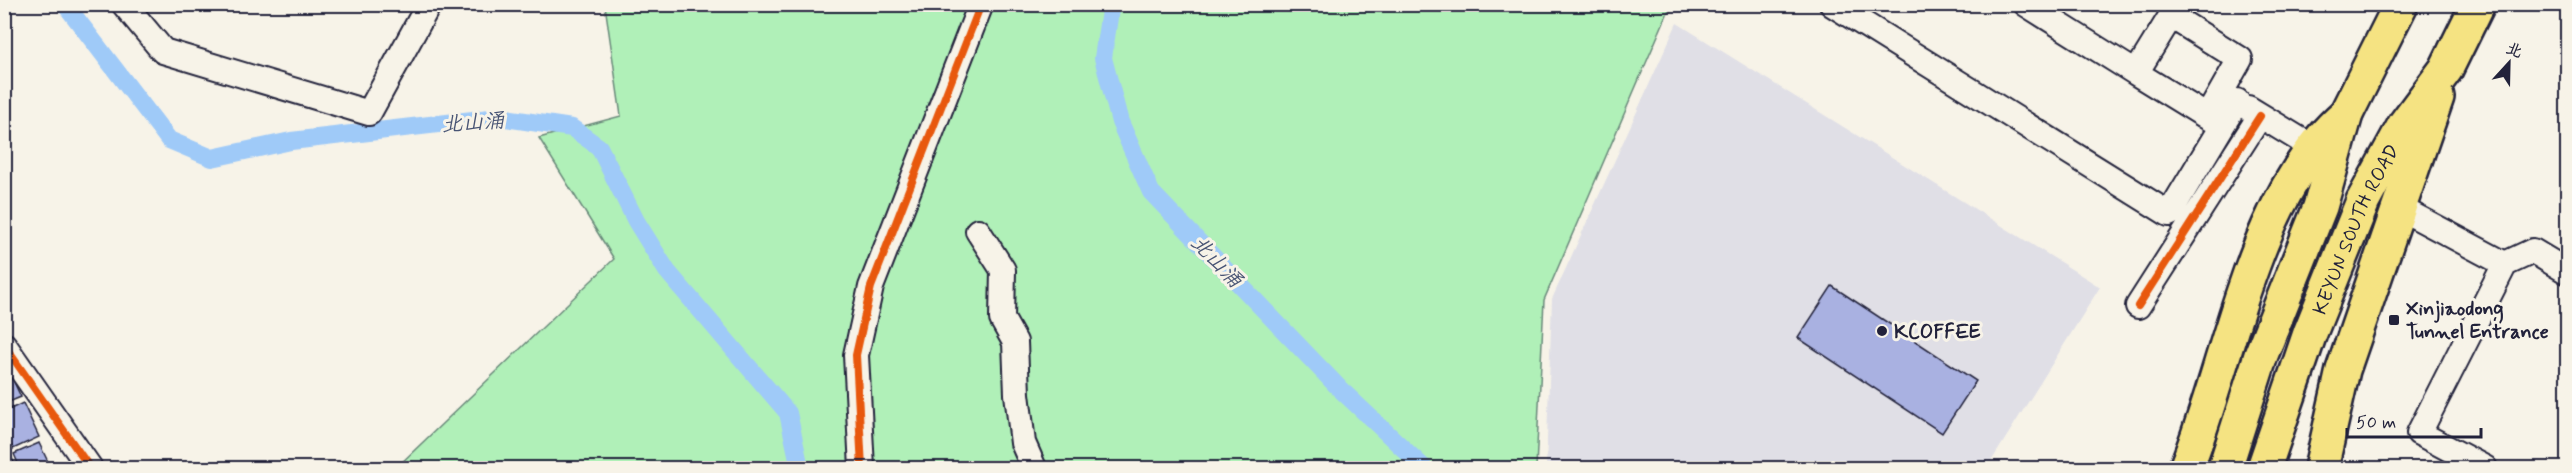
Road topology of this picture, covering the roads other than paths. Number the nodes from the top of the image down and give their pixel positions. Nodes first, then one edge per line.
1 (124, 4) edge
2 (429, 4) edge
3 (981, 4) edge
4 (1832, 4) edge
5 (2026, 4) edge
6 (2401, 4) edge
7 (2478, 4) edge
8 (2446, 69) junction
9 (2136, 73) junction
10 (2241, 104) junction
11 (2346, 114) junction
12 (2214, 122) junction
13 (2312, 147) junction
14 (2398, 207) junction
15 (978, 231) dead end
16 (2505, 264) junction
17 (2568, 272) edge
18 (2138, 306) dead end
19 (4, 345) edge
20 (2187, 467) edge
21 (2322, 467) edge
22 (90, 468) edge
23 (862, 468) edge
24 (1034, 468) edge
25 (2225, 468) edge
26 (2264, 468) edge
27 (2485, 468) edge

1 - 2 street
3 - 23 street
4 - 12 street
5 - 9 street
6 - 11 highway, KEYUN SOUTH ROAD
7 - 8 highway, KEYUN SOUTH ROAD
8 - 14 highway
8 - 26 highway, KEYUN SOUTH ROAD
9 - 10 street
9 - 12 street
10 - 12 street
10 - 13 street
10 - 18 street
11 - 13 highway
11 - 25 highway, KEYUN SOUTH ROAD
13 - 20 highway
14 - 16 street
14 - 21 highway
15 - 24 street
16 - 17 street
16 - 27 street
19 - 22 street

